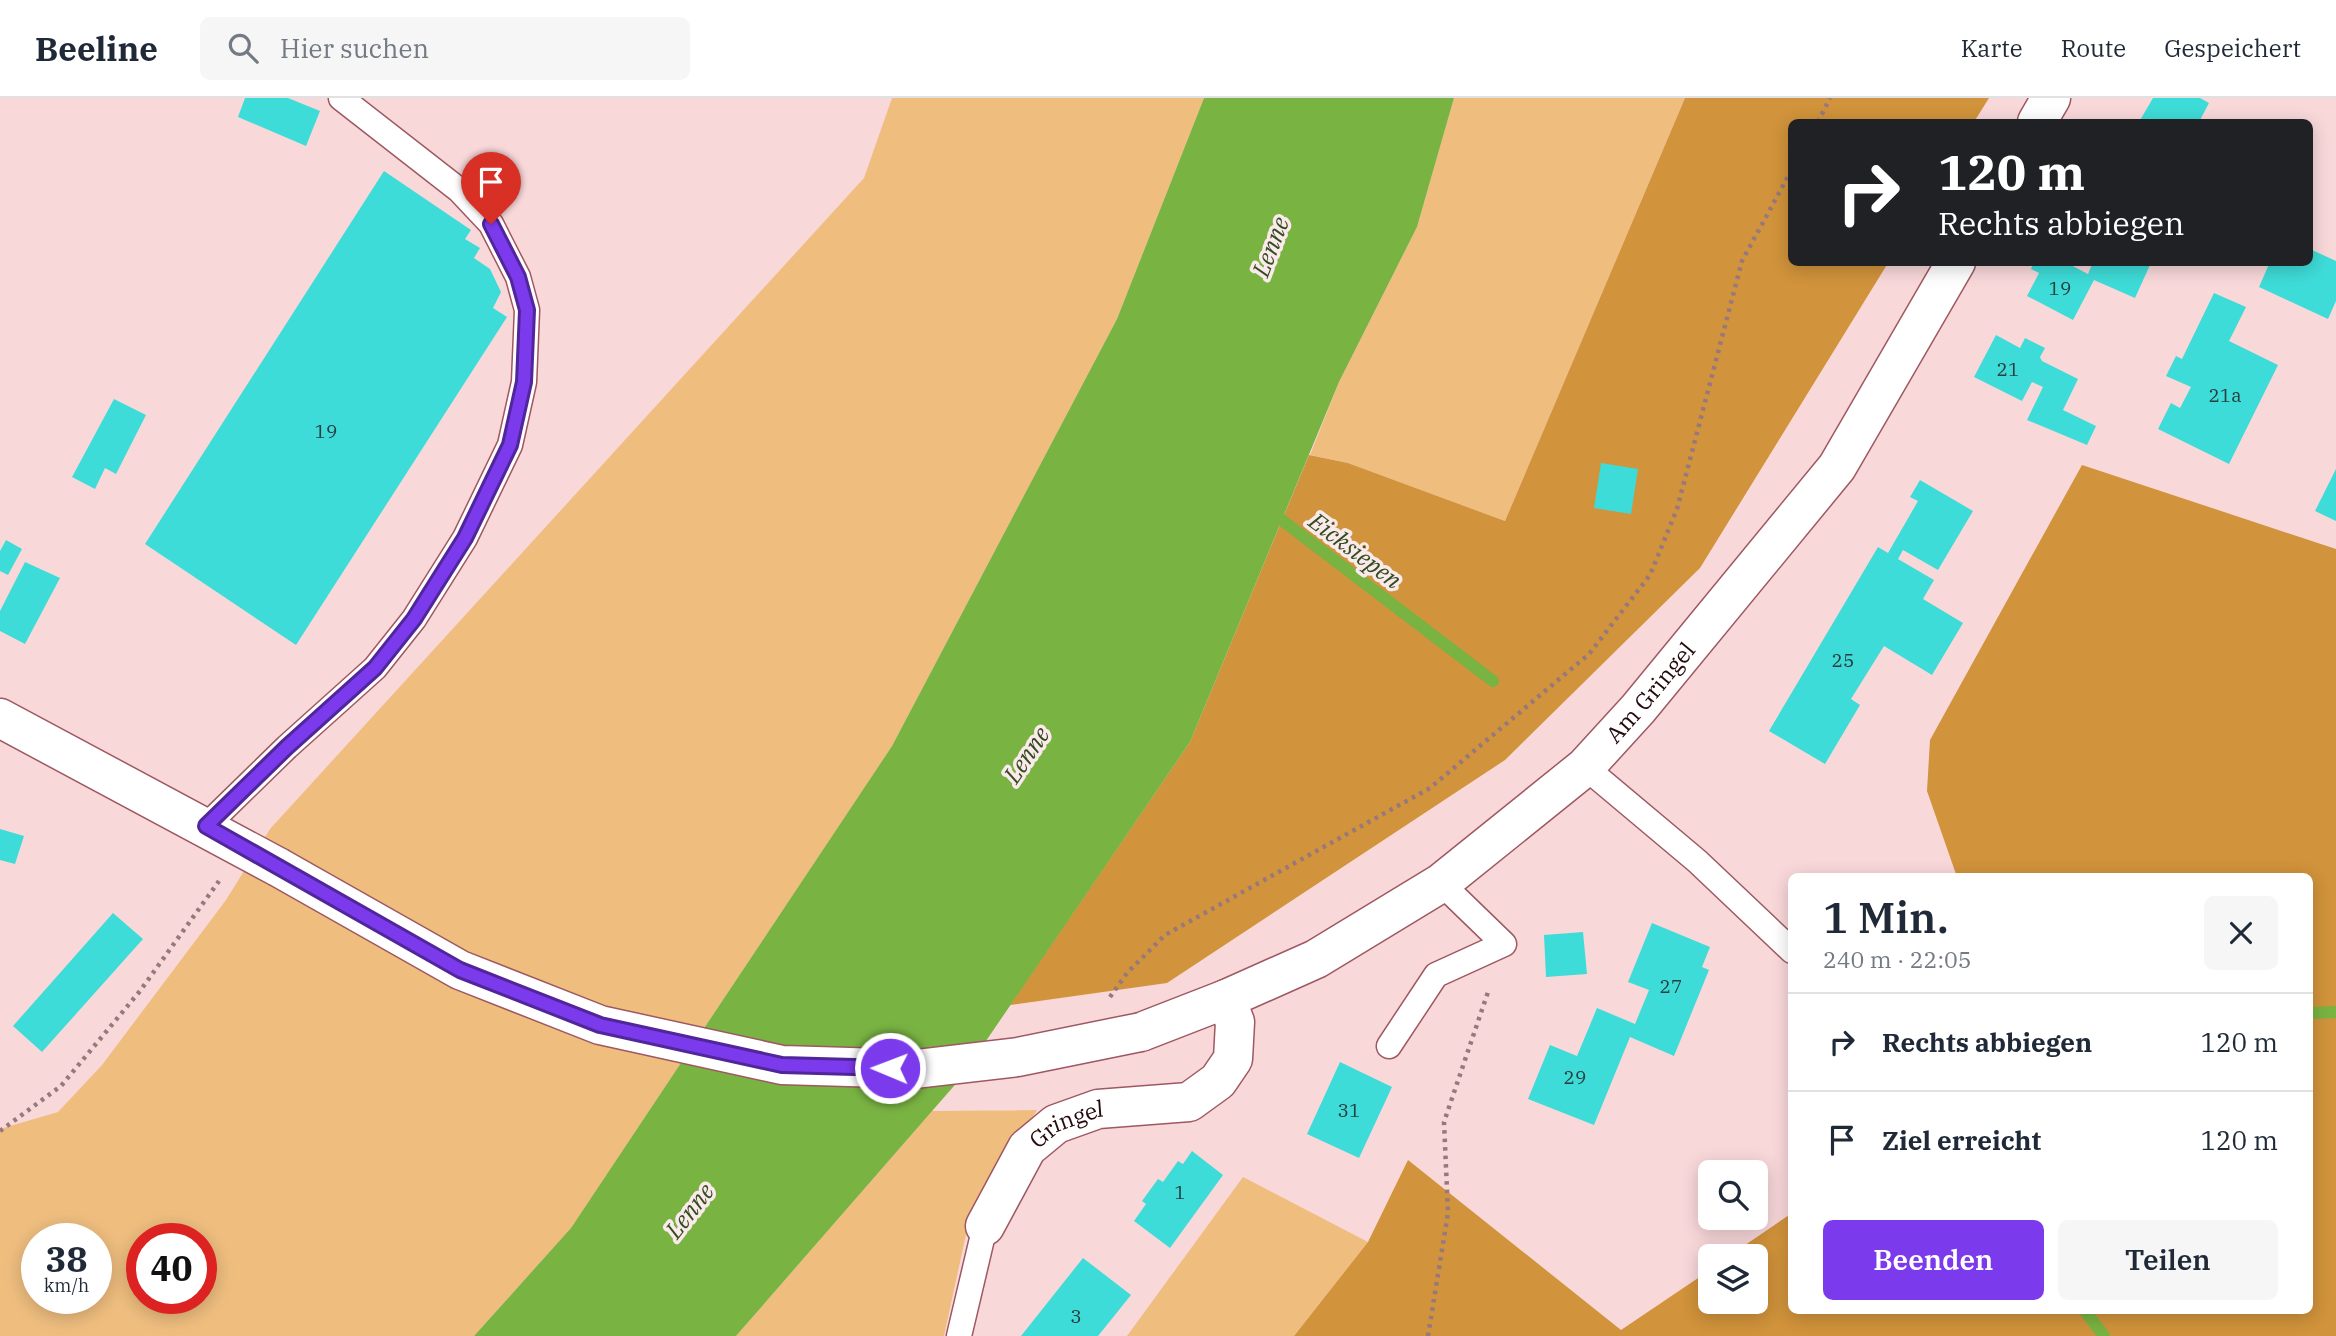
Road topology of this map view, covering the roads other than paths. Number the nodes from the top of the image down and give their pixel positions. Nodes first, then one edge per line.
1 (341, 98) edge
2 (2052, 98) edge
3 (2039, 119) edge
4 (1954, 266) edge
5 (0, 718) edge
6 (1585, 767) junction
7 (206, 826) junction
8 (1441, 883) junction
9 (1788, 947) edge
10 (1226, 999) junction
11 (1389, 1046) dead end
12 (985, 1226) joint
13 (959, 1336) edge

1 - 7 lane
2 - 3 street
4 - 6 street, Am Gringel
5 - 7 street, Am Gringel
6 - 8 street, Am Gringel
6 - 9 lane
7 - 10 street, Am Gringel, bridge
8 - 10 street, Am Gringel
8 - 11 lane
10 - 12 street, Gringel
12 - 13 lane, Gringel

